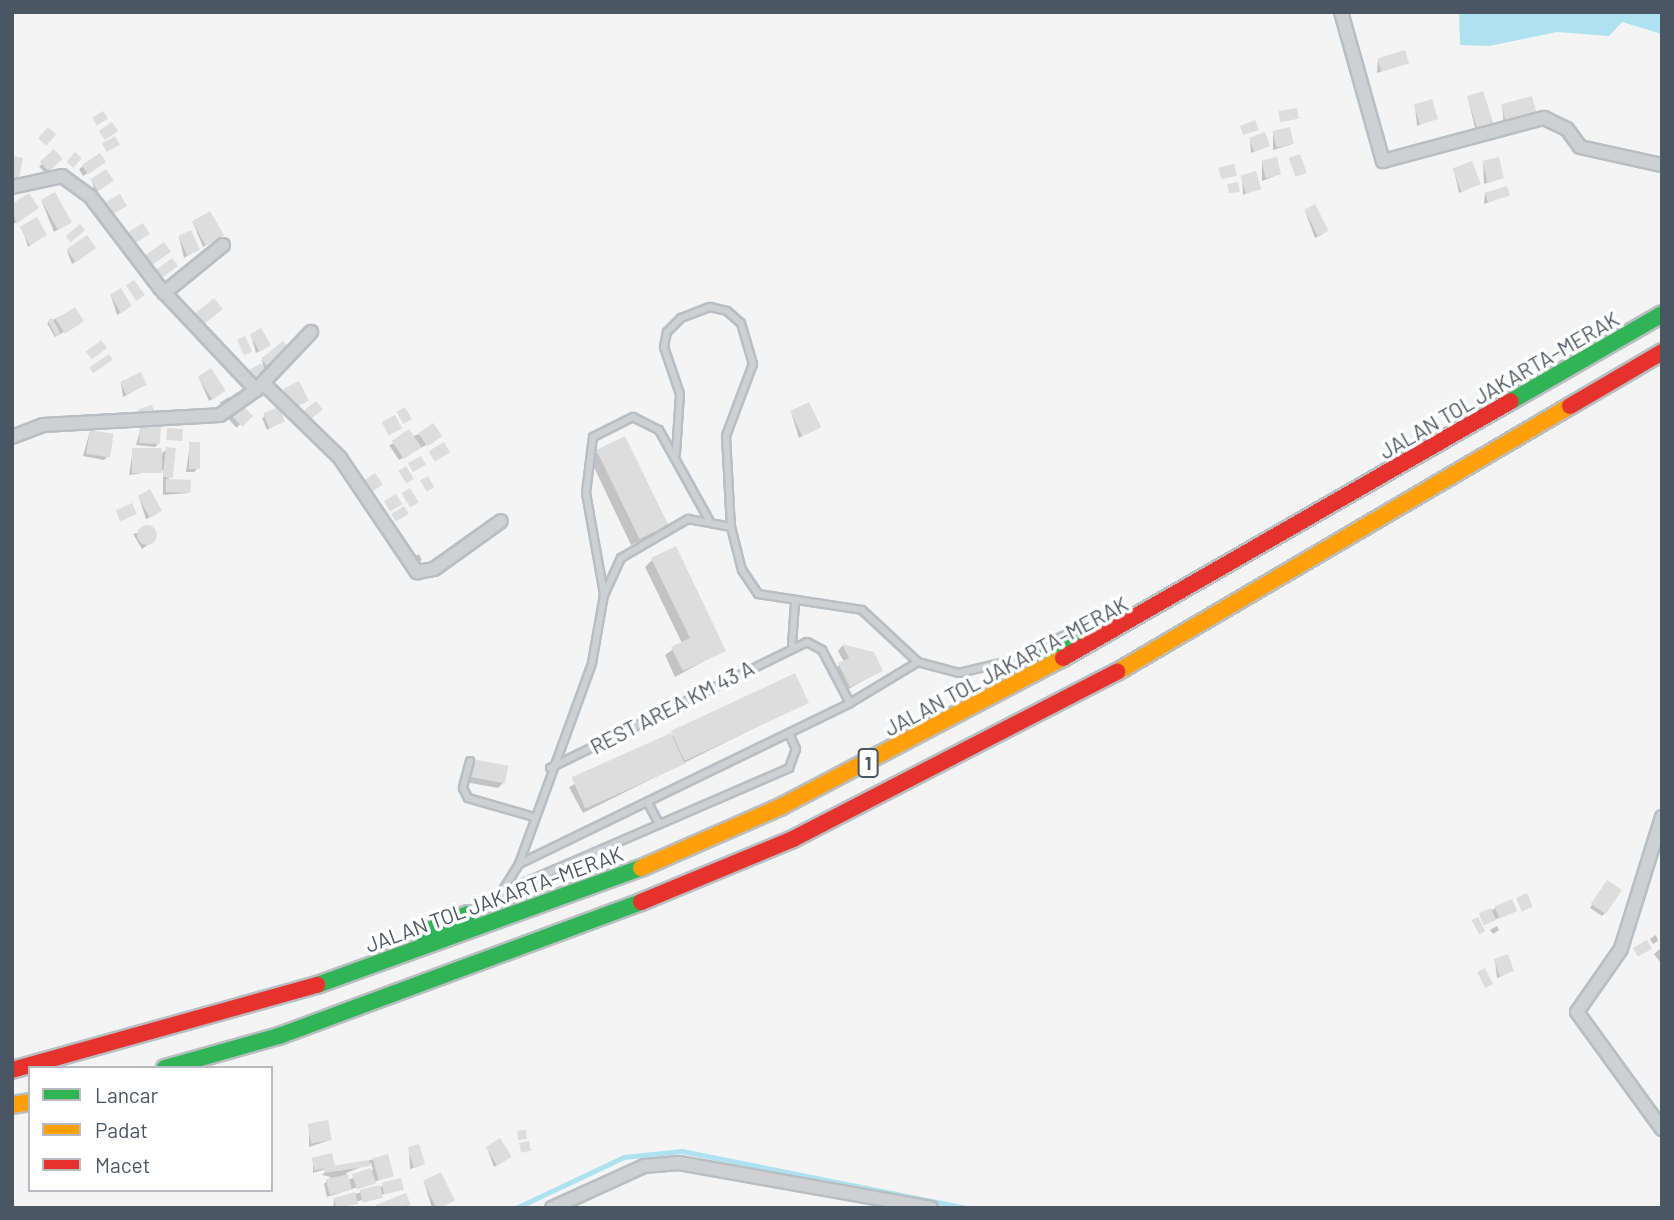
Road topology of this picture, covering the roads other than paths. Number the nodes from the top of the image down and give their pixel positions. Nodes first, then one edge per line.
1 (1341, 12) edge
2 (1662, 165) edge
3 (12, 187) edge
4 (223, 245) dead end
5 (164, 293) junction
6 (1662, 314) edge
7 (311, 332) dead end
8 (1662, 352) edge
9 (260, 387) junction
10 (12, 437) edge
11 (676, 453) junction
12 (1314, 518) junction
13 (709, 520) junction
14 (501, 521) dead end
15 (731, 527) junction
16 (604, 595) junction
17 (795, 603) junction
18 (792, 645) junction
19 (1032, 655) joint
20 (918, 662) junction
21 (850, 703) junction
22 (789, 733) junction
23 (470, 761) dead end
24 (550, 768) junction
25 (648, 803) junction
26 (534, 817) junction
27 (1662, 817) edge
28 (659, 824) junction
29 (519, 863) junction
30 (501, 893) junction
31 (468, 914) joint
32 (183, 1029) junction
33 (29, 1066) edge
34 (171, 1066) edge
35 (1662, 1129) edge
36 (552, 1208) edge
37 (931, 1208) edge

1 - 2 street
3 - 5 street
4 - 5 street
5 - 9 street
6 - 12 highway, JALAN TOL JAKARTA–MERAK / 1
7 - 9 street
8 - 34 highway, 1
9 - 10 street
9 - 14 street
11 - 13 lane, REST AREA KM 43 A
11 - 15 lane
11 - 16 lane, REST AREA KM 43 A
12 - 19 highway
12 - 32 highway, JALAN TOL JAKARTA–MERAK / 1
13 - 15 lane, REST AREA KM 43 A
13 - 16 lane, REST AREA KM 43 A
15 - 17 lane
16 - 24 lane, REST AREA KM 43 A
17 - 18 lane
17 - 20 lane
18 - 21 lane
18 - 24 lane, REST AREA KM 43 A
19 - 20 lane
20 - 21 lane
21 - 22 lane
22 - 25 lane
22 - 28 lane, REST AREA KM 43 A
23 - 26 lane
24 - 26 lane, REST AREA KM 43 A
25 - 28 lane
25 - 29 lane
26 - 29 lane, REST AREA KM 43 A
27 - 35 street
28 - 30 lane, REST AREA KM 43 A
29 - 30 lane, REST AREA KM 43 A
30 - 31 lane, REST AREA KM 43 A
31 - 32 highway
32 - 33 highway, JALAN TOL JAKARTA–MERAK / 1
36 - 37 street

